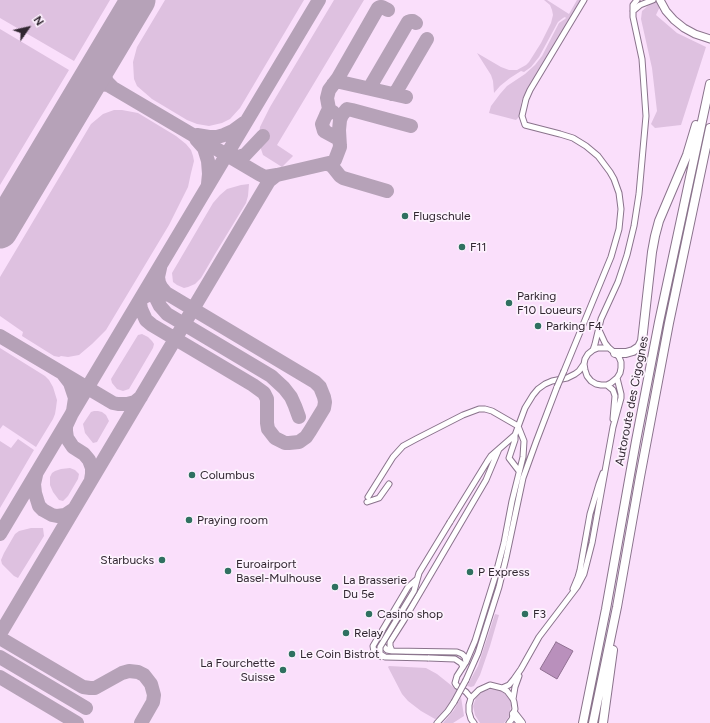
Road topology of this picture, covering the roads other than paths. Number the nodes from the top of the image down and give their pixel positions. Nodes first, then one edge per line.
1 (584, 0) edge
2 (636, 0) edge
3 (653, 0) edge
4 (660, 0) edge
5 (634, 11) junction
6 (708, 38) edge
7 (710, 84) edge
8 (705, 107) junction
9 (710, 128) edge
10 (599, 330) junction
11 (593, 350) junction
12 (612, 350) junction
13 (584, 364) junction
14 (617, 378) junction
15 (607, 385) junction
16 (518, 426) junction
17 (613, 427) junction
18 (515, 435) junction
19 (499, 449) junction
20 (606, 465) junction
21 (518, 471) junction
22 (389, 484) dead end
23 (459, 527) junction
24 (451, 528) dead end
25 (587, 533) junction
26 (592, 543) junction
27 (569, 597) junction
28 (617, 607) junction
29 (383, 646) dead end
30 (392, 651) junction
31 (464, 665) junction
32 (521, 669) junction
33 (502, 688) junction
34 (471, 698) junction
35 (513, 699) junction
36 (514, 714) junction
37 (437, 723) edge
38 (474, 723) edge
39 (509, 723) edge
40 (522, 723) edge
41 (583, 723) edge
42 (593, 723) edge
43 (603, 723) edge

1 - 37 street, bridge
2 - 5 street
3 - 5 street
4 - 6 main road
5 - 10 street
7 - 8 highway, Autoroute des Cigognes
8 - 12 highway
8 - 41 highway, Autoroute des Cigognes
9 - 28 highway, Autoroute des Cigognes
10 - 11 street
10 - 12 street
11 - 12 street
11 - 13 street
12 - 14 street
13 - 15 street
13 - 16 street
14 - 15 street
14 - 17 street
15 - 17 street
16 - 18 street
16 - 21 street
16 - 22 street
17 - 20 street
18 - 19 street
18 - 21 street
19 - 23 street
19 - 31 street, bridge
20 - 25 street
20 - 26 street
21 - 31 street
23 - 24 street
23 - 30 street
25 - 26 street
25 - 27 street
26 - 27 street
27 - 32 street
28 - 42 highway, Autoroute des Cigognes
28 - 43 highway
29 - 30 street
30 - 31 street
31 - 34 street
32 - 33 street
32 - 35 street
33 - 34 street
33 - 35 street
34 - 38 street
35 - 36 street
36 - 39 street
36 - 40 highway

